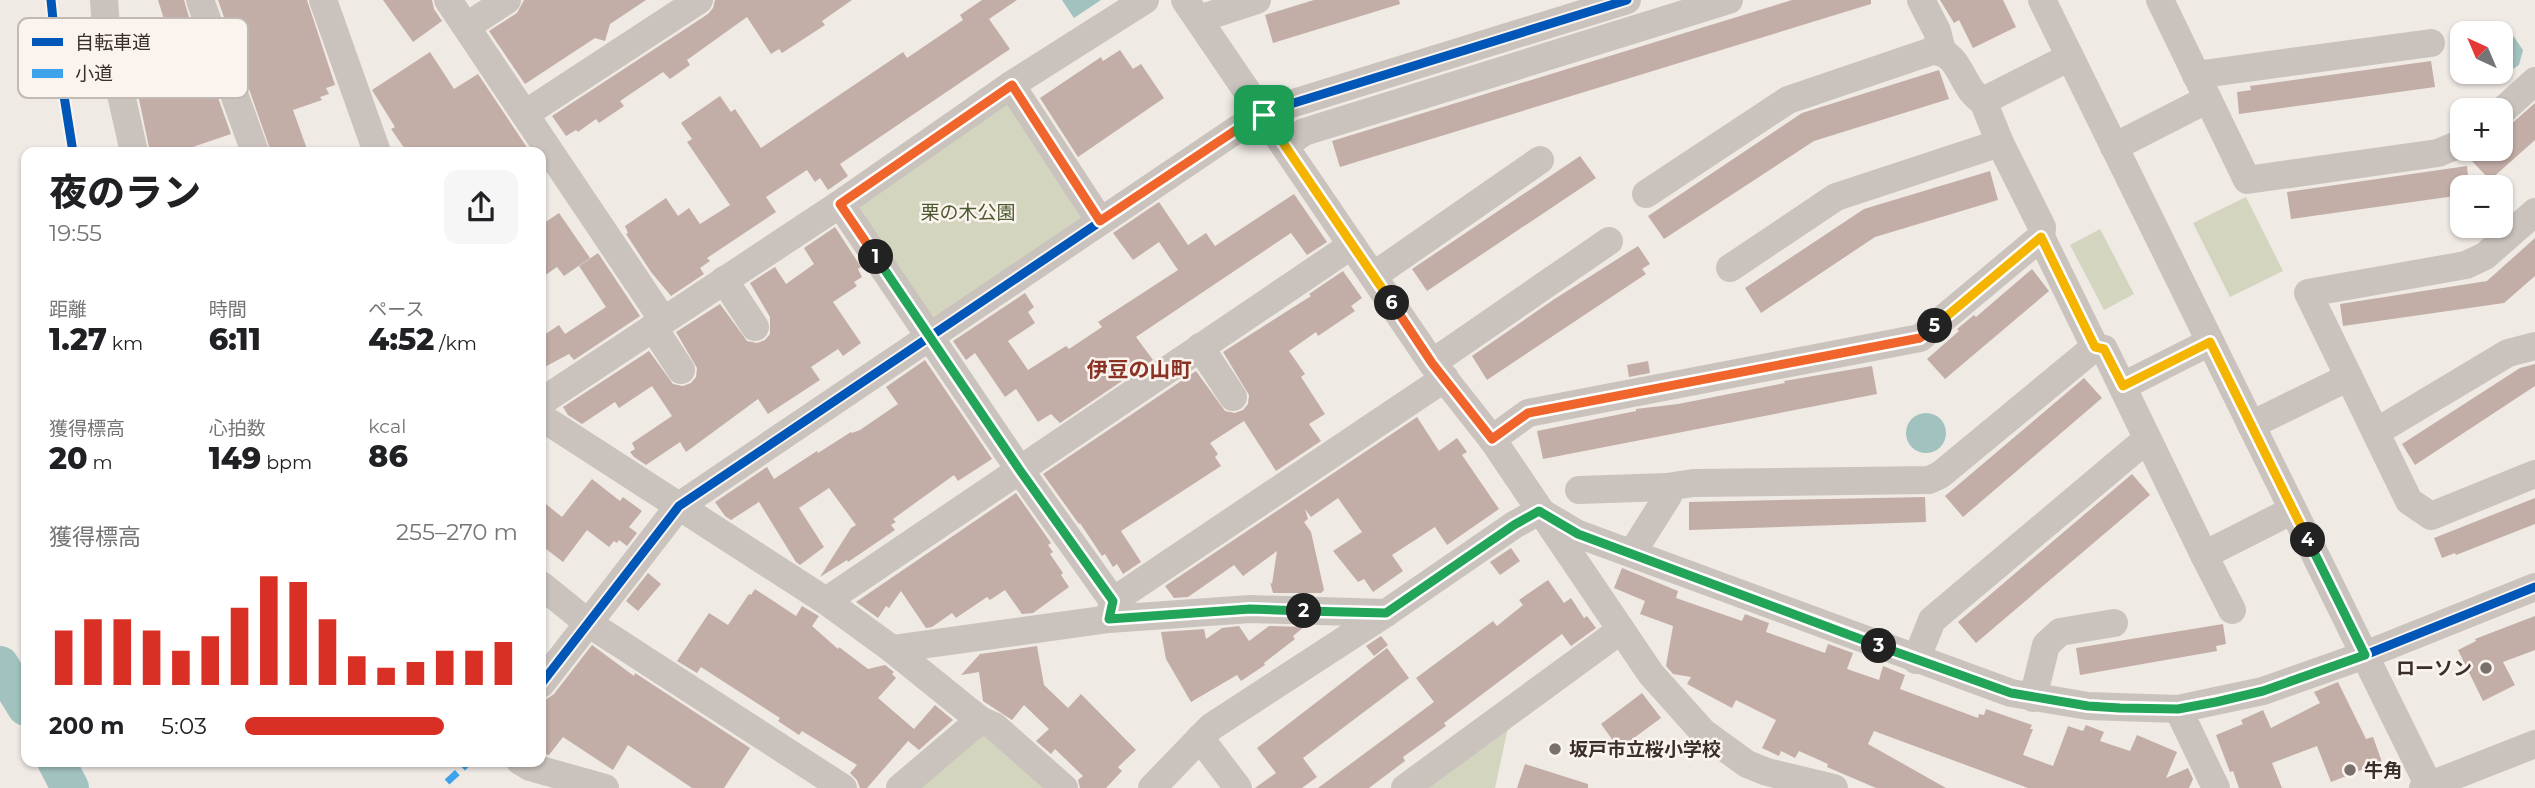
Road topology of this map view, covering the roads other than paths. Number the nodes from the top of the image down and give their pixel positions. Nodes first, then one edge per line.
1 (104, 0) edge
2 (200, 0) edge
3 (323, 0) edge
4 (448, 0) edge
5 (507, 0) edge
6 (699, 0) edge
7 (1145, 0) edge
8 (1257, 0) edge
9 (1627, 0) edge
10 (1729, 0) edge
11 (1921, 0) edge
12 (2042, 0) edge
13 (2160, 0) edge
14 (1192, 10) edge
15 (105, 18) edge
16 (207, 18) edge
17 (467, 26) junction
18 (2431, 43) dead end
19 (1942, 51) junction
20 (2070, 57) junction
21 (2535, 81) edge
22 (1012, 85) junction
23 (2202, 87) junction
24 (122, 98) edge
25 (235, 98) edge
26 (1983, 101) junction
27 (2513, 101) edge
28 (525, 114) junction
29 (1264, 115) junction
30 (2000, 143) junction
31 (1285, 145) junction
32 (133, 147) edge
33 (253, 147) edge
34 (375, 147) edge
35 (546, 147) edge
36 (546, 147) edge
37 (2114, 147) junction
38 (2450, 148) edge
39 (1539, 160) dead end
40 (1646, 194) dead end
41 (840, 204) junction
42 (2535, 212) edge
43 (1100, 221) junction
44 (2041, 237) junction
45 (1609, 241) dead end
46 (1352, 245) junction
47 (1730, 268) dead end
48 (1373, 275) junction
49 (724, 280) junction
50 (658, 324) junction
51 (755, 327) dead end
52 (930, 338) junction
53 (2210, 342) junction
54 (2535, 346) edge
55 (1200, 347) junction
56 (2095, 347) junction
57 (681, 370) dead end
58 (1438, 370) junction
59 (2349, 377) junction
60 (2123, 386) junction
61 (1233, 397) dead end
62 (546, 399) edge
63 (546, 419) edge
64 (2251, 425) junction
65 (2376, 432) junction
66 (1492, 439) junction
67 (2147, 439) junction
68 (1019, 469) junction
69 (2535, 474) edge
70 (1667, 487) junction
71 (1579, 490) dead end
72 (678, 506) junction
73 (2293, 510) junction
74 (1539, 511) junction
75 (1632, 553) junction
76 (2204, 555) junction
77 (2535, 587) edge
78 (546, 589) edge
79 (827, 601) junction
80 (1111, 610) junction
81 (2232, 610) dead end
82 (1386, 613) junction
83 (588, 623) junction
84 (2114, 623) dead end
85 (1621, 631) junction
86 (892, 649) junction
87 (2365, 655) junction
88 (1916, 660) junction
89 (546, 678) edge
90 (2033, 698) junction
91 (2178, 709) junction
92 (980, 720) junction
93 (1200, 738) junction
94 (2535, 744) edge
95 (530, 767) edge
96 (2427, 787) edge
97 (605, 788) edge
98 (843, 788) edge
99 (900, 788) edge
100 (1065, 788) edge
101 (1152, 788) edge
102 (1238, 788) edge
103 (1405, 788) edge
104 (1834, 788) edge
105 (2216, 788) edge

1 - 15 street
2 - 16 street
3 - 34 street
4 - 17 street
5 - 17 street
6 - 28 street
7 - 22 street
8 - 14 street
9 - 29 street
10 - 31 street
11 - 19 street
12 - 20 street
13 - 23 street
14 - 29 street
17 - 28 street
18 - 23 street
19 - 26 street
19 - 40 street
20 - 26 street
20 - 37 street
21 - 27 street
22 - 41 street
22 - 43 street
23 - 37 street
23 - 38 street
24 - 32 street
25 - 33 street
26 - 30 street
28 - 36 street
29 - 31 street
29 - 43 street
30 - 44 street
30 - 47 street
31 - 46 street
35 - 50 street
37 - 53 street
39 - 48 street
41 - 49 street
41 - 52 street
42 - 59 street
43 - 52 street
44 - 56 street
44 - 66 street
45 - 58 street
46 - 48 street
46 - 55 street
48 - 58 street
49 - 50 street
49 - 51 street
50 - 57 street
50 - 62 street
52 - 68 street
52 - 72 street
53 - 60 street
53 - 64 street
54 - 65 street
55 - 61 street
55 - 68 street
56 - 60 street
56 - 70 street
58 - 66 street
58 - 80 street
59 - 64 street
59 - 65 street
60 - 67 street
63 - 72 street
64 - 73 street
65 - 69 street
66 - 74 street
67 - 76 street
67 - 88 street
68 - 79 street
68 - 80 street
70 - 71 street
70 - 75 street
72 - 79 street
72 - 83 street
73 - 76 street
73 - 87 street
74 - 75 street
74 - 82 street
74 - 85 street
75 - 88 street
76 - 81 street
77 - 87 street
78 - 83 street
79 - 86 street
80 - 82 street
80 - 86 street
82 - 93 street
83 - 89 street
83 - 98 street
84 - 90 street
85 - 103 street
85 - 104 street
86 - 92 street
87 - 91 street
87 - 96 street
88 - 90 street
90 - 91 street
91 - 105 street
92 - 99 street
92 - 100 street
93 - 101 street
93 - 102 street
94 - 96 street
95 - 97 street

